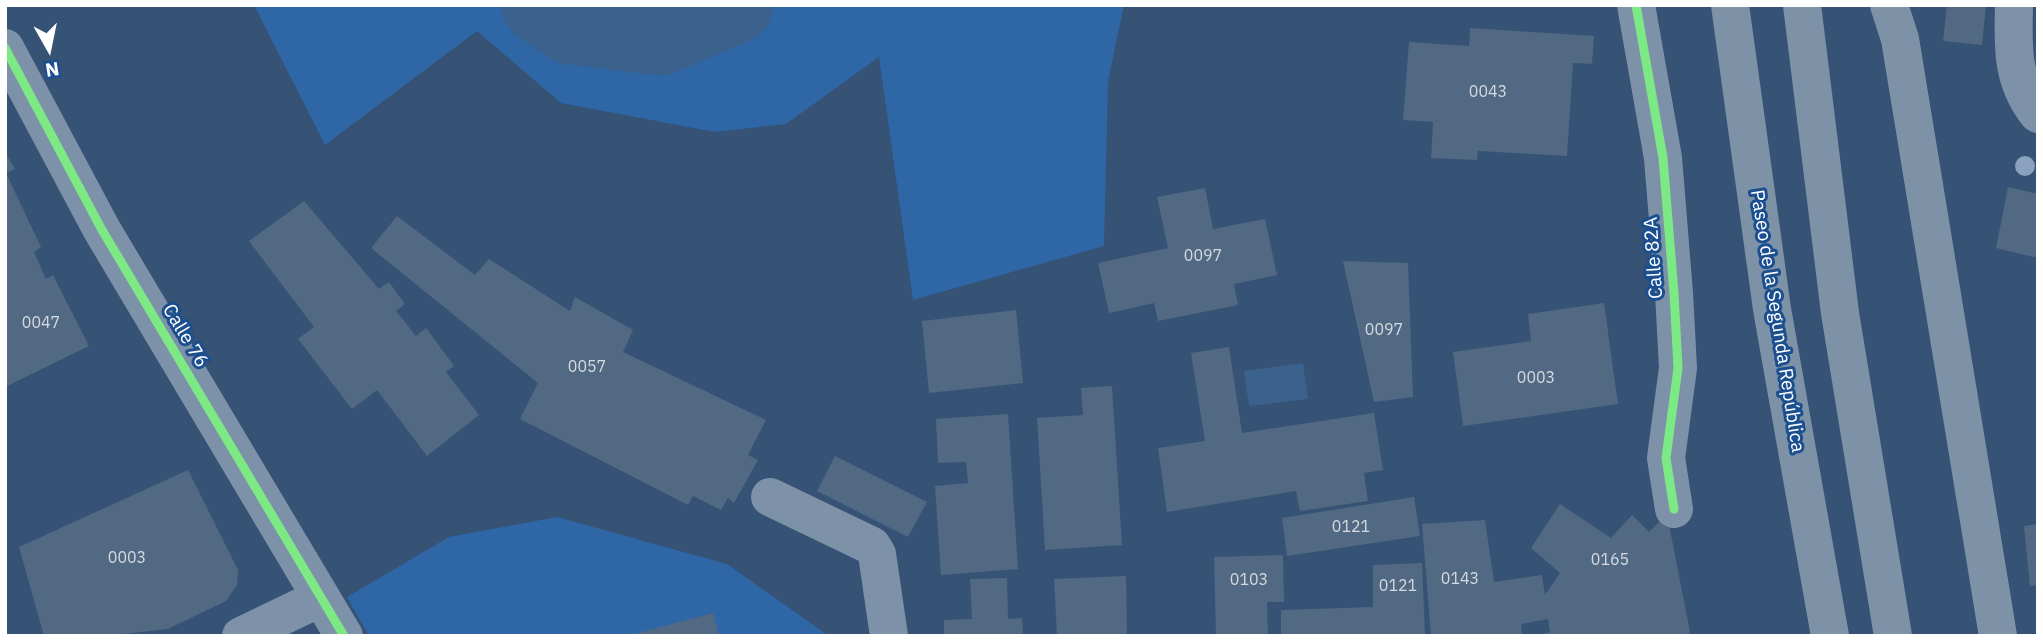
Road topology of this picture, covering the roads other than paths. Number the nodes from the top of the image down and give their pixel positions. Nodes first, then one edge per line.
1 (1636, 5) edge
2 (1730, 5) edge
3 (1802, 5) edge
4 (1889, 5) edge
5 (2014, 5) edge
6 (5, 48) edge
7 (2038, 114) edge
8 (770, 497) dead end
9 (1674, 509) dead end
10 (320, 598) junction
11 (1999, 629) edge
12 (241, 636) edge
13 (344, 636) edge
14 (888, 636) edge
15 (1830, 636) edge
16 (1893, 636) edge

1 - 9 street, Calle 82A
2 - 15 highway, Paseo de la Segunda República
3 - 16 highway
4 - 11 highway
5 - 7 street
6 - 10 street, Calle 76
8 - 14 street
10 - 12 street
10 - 13 street, Calle 76

